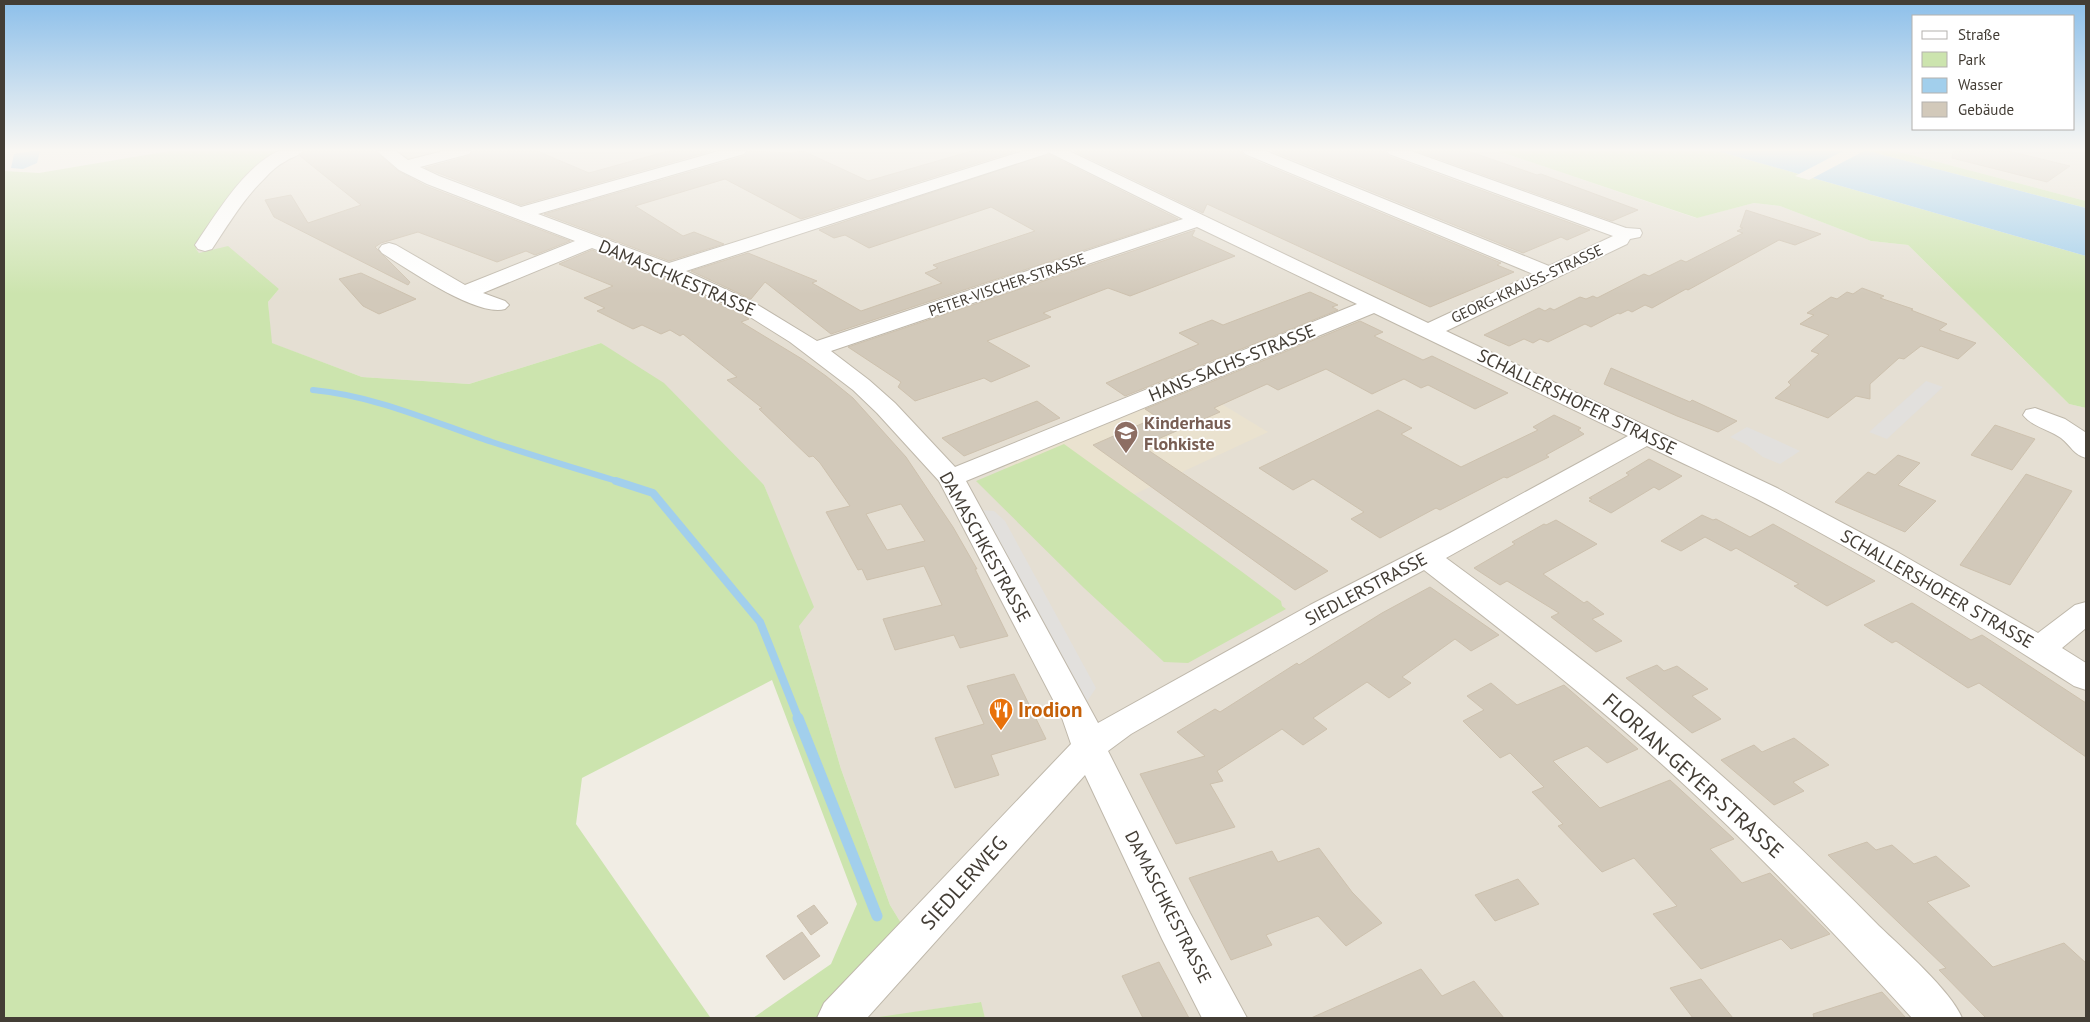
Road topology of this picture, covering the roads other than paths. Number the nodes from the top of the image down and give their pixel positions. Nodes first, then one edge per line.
1 (240, 199) edge
2 (483, 199) edge
3 (571, 199) edge
4 (891, 199) edge
5 (1155, 199) edge
6 (1367, 199) edge
7 (1529, 199) edge
8 (521, 213) junction
9 (1199, 220) junction
10 (592, 241) junction
11 (205, 245) dead end
12 (389, 249) dead end
13 (668, 270) junction
14 (1548, 273) junction
15 (464, 293) junction
16 (498, 305) dead end
17 (1374, 305) junction
18 (1428, 331) junction
19 (815, 349) junction
20 (2035, 415) dead end
21 (1648, 436) junction
22 (2086, 450) edge
23 (951, 478) junction
24 (1426, 557) junction
25 (2086, 612) edge
26 (2040, 648) junction
27 (2086, 678) edge
28 (1089, 747) junction
29 (839, 1018) edge
30 (1225, 1018) edge
31 (1940, 1018) edge

1 - 11 street
2 - 8 street, DAMASCHKESTRASSE
3 - 8 street
4 - 13 street
5 - 9 street, SCHALLERSHOFER STRASSE
6 - 14 street
7 - 14 street, GEORG-KRAUSS-STRASSE
8 - 10 street, DAMASCHKESTRASSE
9 - 17 street, SCHALLERSHOFER STRASSE
9 - 19 street, PETER-VISCHER-STRASSE
10 - 13 street, DAMASCHKESTRASSE
10 - 15 street
12 - 15 street
13 - 19 street, DAMASCHKESTRASSE
14 - 18 street, GEORG-KRAUSS-STRASSE
15 - 16 street
17 - 18 street, SCHALLERSHOFER STRASSE
17 - 23 street, HANS-SACHS-STRASSE
18 - 21 street, SCHALLERSHOFER STRASSE
19 - 23 street, DAMASCHKESTRASSE
20 - 22 street
21 - 24 street, SIEDLERSTRASSE
21 - 26 street, SCHALLERSHOFER STRASSE
23 - 28 street, DAMASCHKESTRASSE
24 - 28 street, SIEDLERSTRASSE
24 - 31 street, FLORIAN-GEYER-STRASSE
25 - 26 street
26 - 27 street, SCHALLERSHOFER STRASSE
28 - 29 street, SIEDLERWEG
28 - 30 street, DAMASCHKESTRASSE

